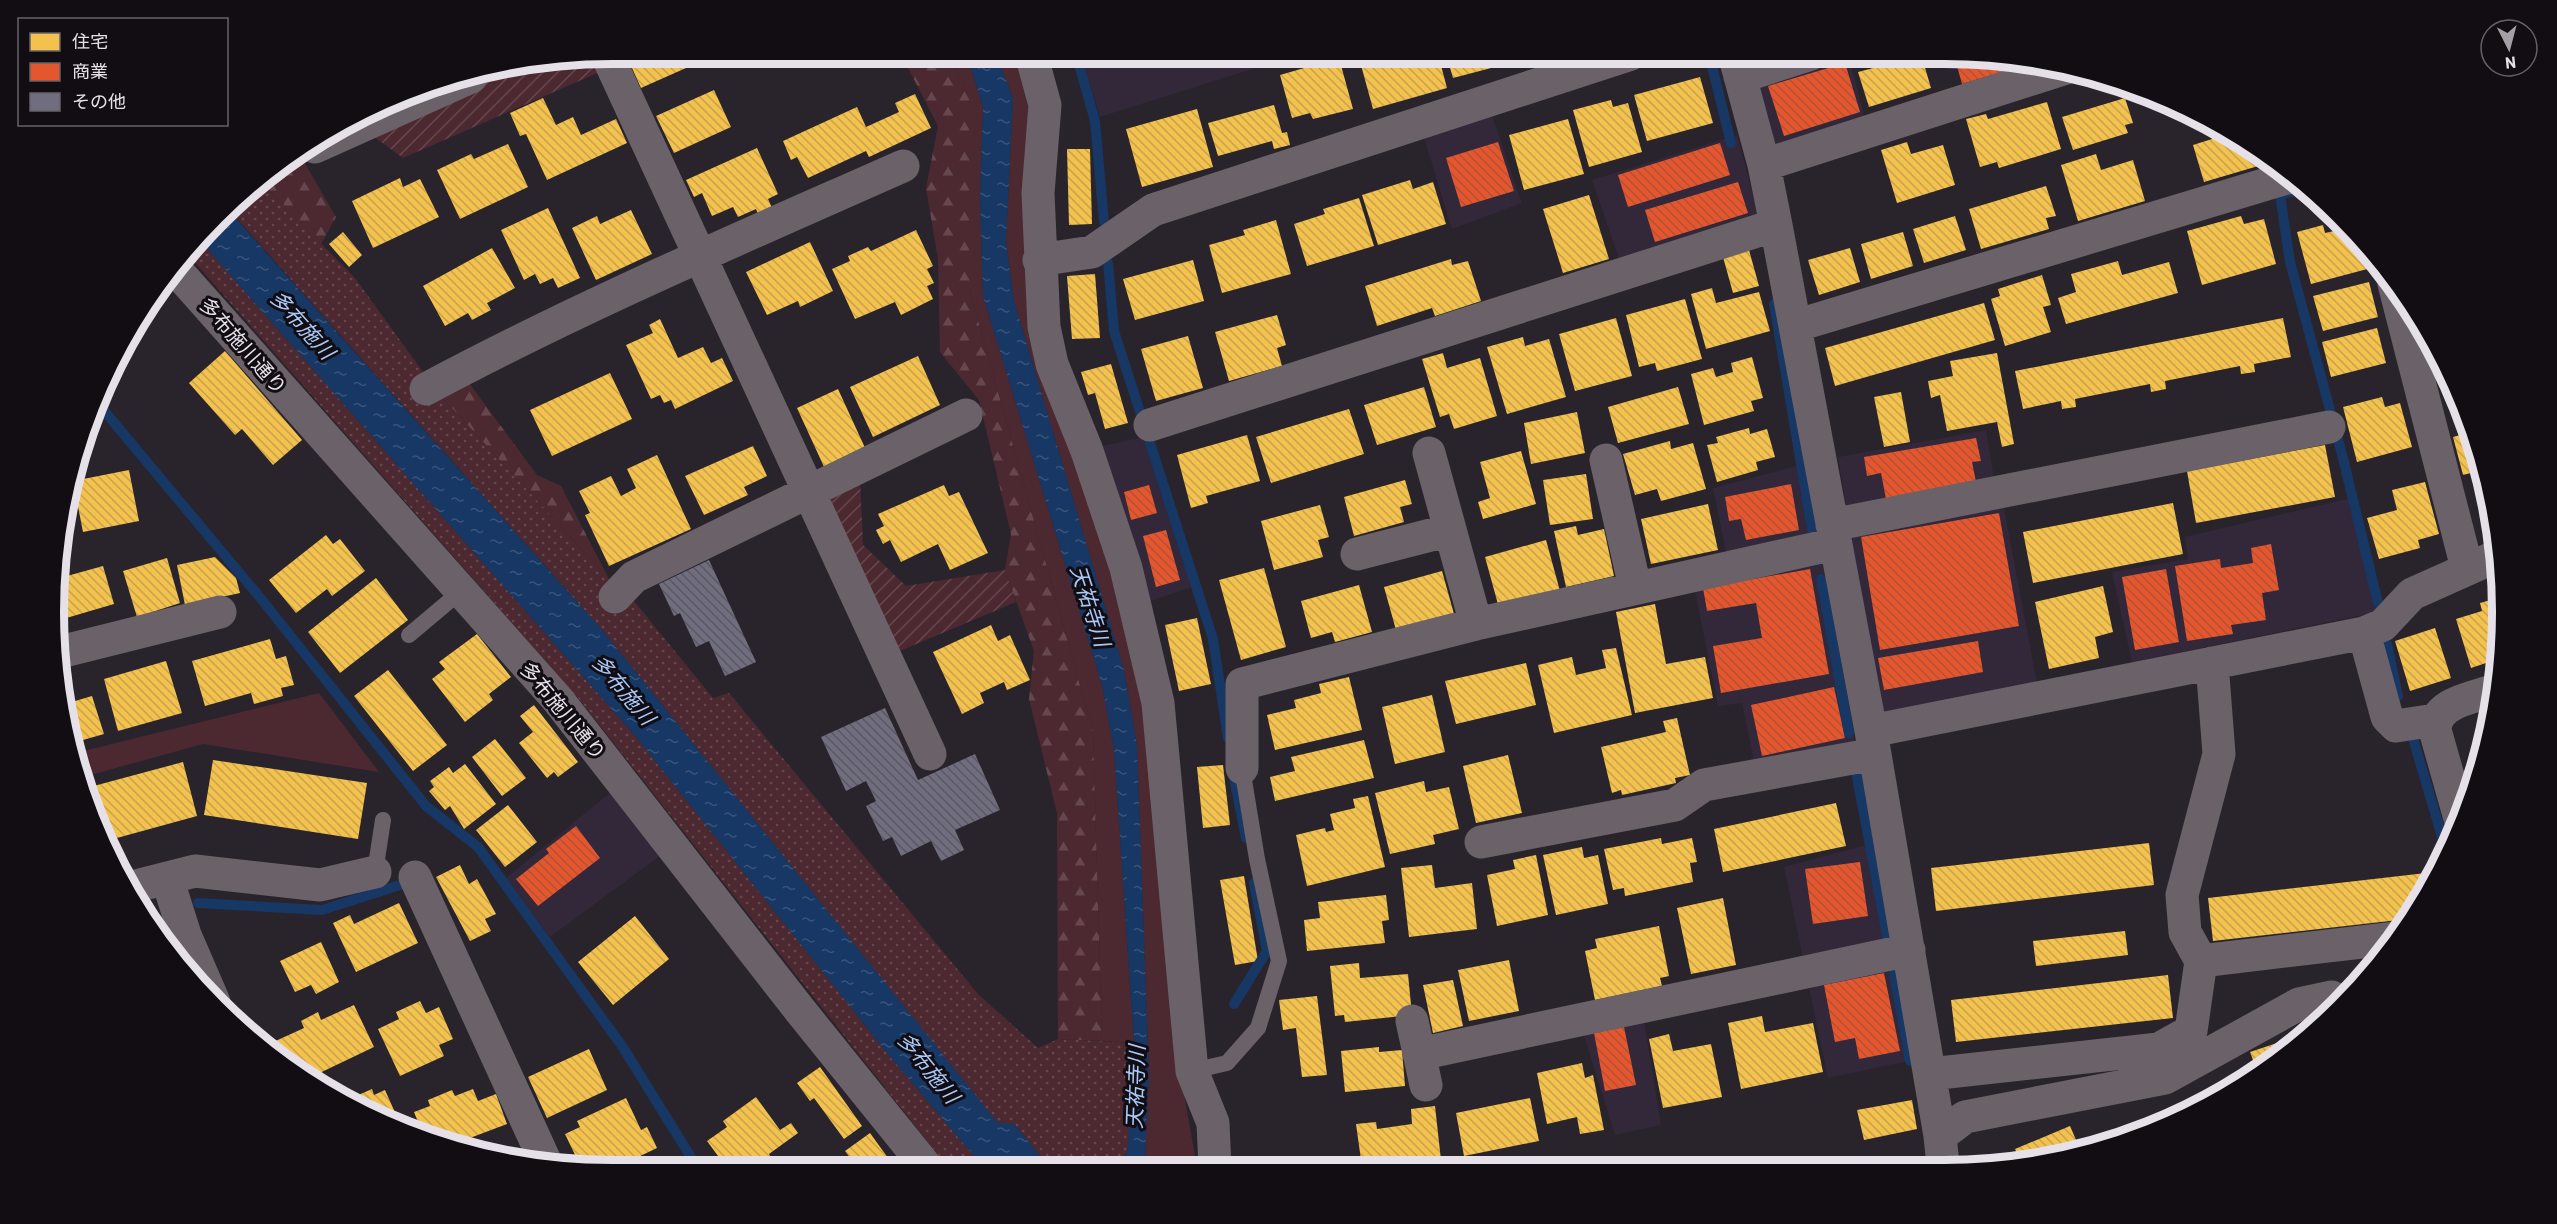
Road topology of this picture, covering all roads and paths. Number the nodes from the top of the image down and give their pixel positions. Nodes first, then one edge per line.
1 (611, 64) edge
2 (1034, 64) edge
3 (1600, 64) edge
4 (1737, 65) edge
5 (2047, 74) edge
6 (422, 99) edge
7 (354, 130) edge
8 (1764, 165) junction
9 (903, 166) dead end
10 (2280, 180) edge
11 (1776, 225) junction
12 (701, 256) junction
13 (1040, 260) junction
14 (180, 276) edge
15 (2400, 308) edge
16 (1795, 326) junction
17 (426, 389) dead end
18 (966, 415) dead end
19 (1150, 425) dead end
20 (2329, 427) dead end
21 (1429, 453) dead end
22 (1606, 460) dead end
23 (810, 491) junction
24 (1450, 530) junction
25 (1834, 534) junction
26 (1357, 554) dead end
27 (2490, 559) edge
28 (2467, 568) junction
29 (1635, 587) junction
30 (460, 592) junction
31 (615, 597) dead end
32 (220, 612) dead end
33 (1476, 624) junction
34 (2364, 633) junction
35 (409, 634) dead end
36 (66, 650) edge
37 (2212, 663) junction
38 (2486, 693) edge
39 (2435, 720) junction
40 (1873, 742) junction
41 (930, 754) dead end
42 (1242, 768) joint
43 (2457, 805) edge
44 (383, 820) dead end
45 (1481, 842) dead end
46 (375, 872) joint
47 (416, 877) dead end
48 (167, 878) junction
49 (138, 886) edge
50 (2383, 940) edge
51 (1909, 950) junction
52 (2201, 961) junction
53 (203, 976) edge
54 (2332, 997) dead end
55 (1412, 1021) dead end
56 (1191, 1071) junction
57 (1930, 1074) junction
58 (1942, 1151) edge
59 (542, 1155) edge
60 (921, 1160) edge
61 (1215, 1160) edge

1 - 12 street
2 - 13 street
3 - 13 street
4 - 8 street
5 - 8 street
6 - 7 street
8 - 11 street
9 - 12 street
10 - 16 street
11 - 16 street
11 - 19 street
12 - 17 street
12 - 23 street
13 - 56 street
14 - 30 street, 多布施川通り
15 - 28 street
16 - 25 street
18 - 23 street
20 - 25 street
21 - 24 street
22 - 29 street
23 - 31 street
23 - 41 street
24 - 26 street
24 - 33 street
25 - 29 street
25 - 40 street
27 - 28 street
28 - 34 street
29 - 33 street
30 - 35 lane
30 - 60 street, 多布施川通り
32 - 36 street
33 - 42 street
34 - 37 street
34 - 39 street
37 - 40 street
37 - 52 street
38 - 39 street
39 - 43 street
40 - 45 street
40 - 51 street
42 - 56 lane
44 - 46 lane
46 - 48 street
47 - 59 street
48 - 49 street
48 - 53 street
50 - 52 street
51 - 55 street
51 - 57 street
52 - 57 street
54 - 58 street
56 - 61 street
57 - 58 street

